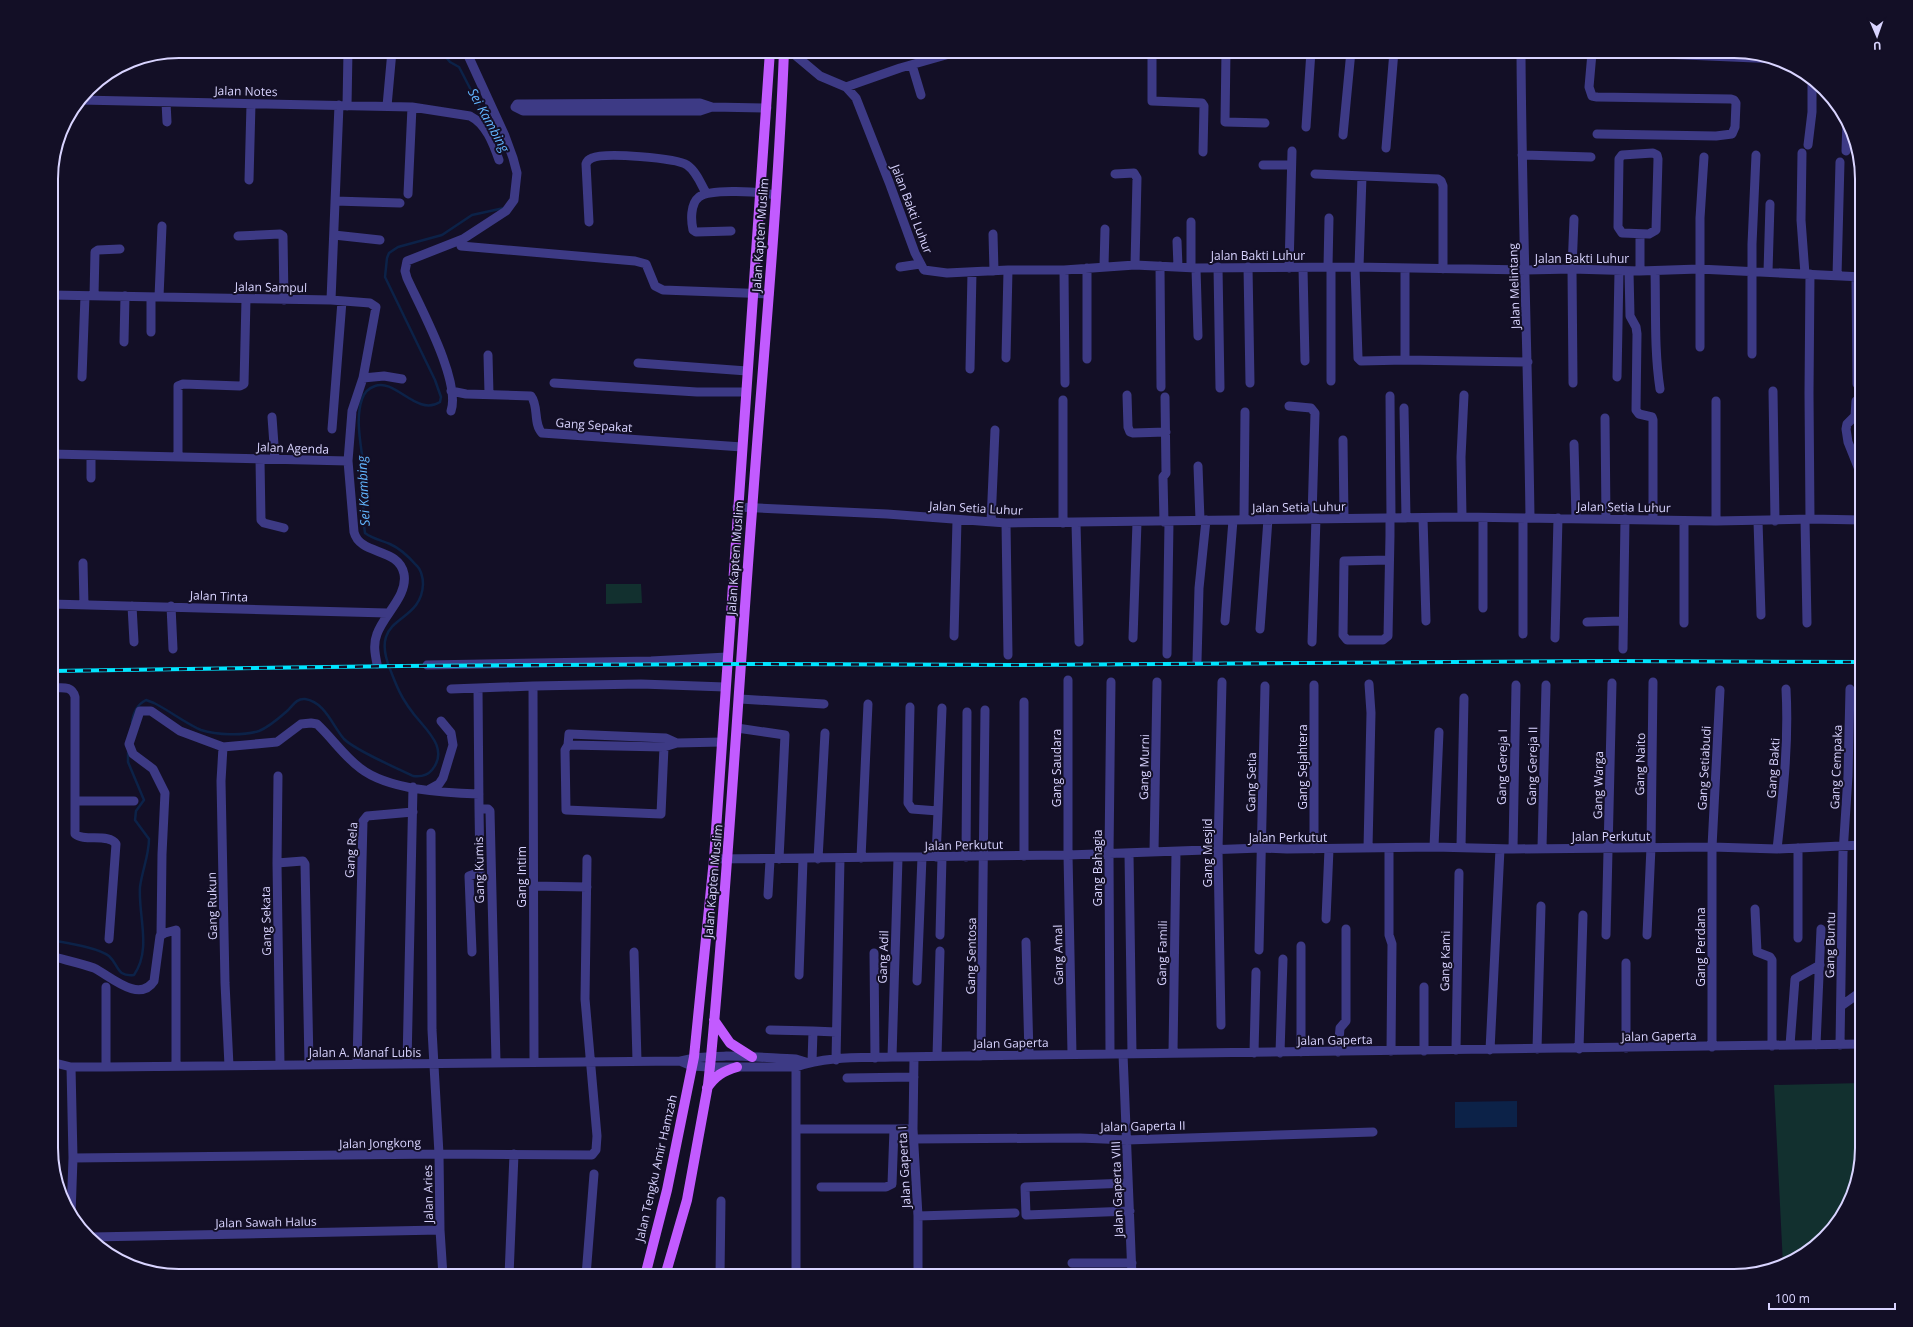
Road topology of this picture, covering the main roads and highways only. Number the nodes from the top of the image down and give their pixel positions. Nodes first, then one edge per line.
1 (770, 58) edge
2 (785, 58) edge
3 (714, 1020) junction
4 (752, 1057) road end
5 (693, 1062) joint
6 (737, 1067) road end
7 (707, 1089) junction
8 (646, 1269) edge
9 (667, 1269) edge

1 - 5 main road, Jalan Kapten Muslim
2 - 3 main road, Jalan Kapten Muslim
3 - 4 main road
3 - 7 main road, Jalan Kapten Muslim
5 - 8 main road, Jalan Tengku Amir Hamzah
6 - 7 main road
7 - 9 main road

